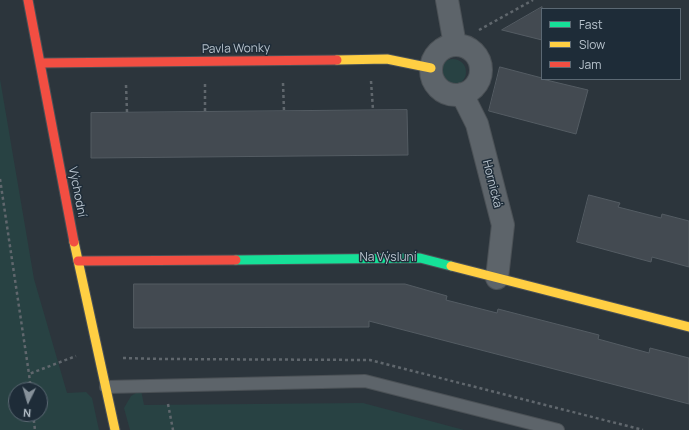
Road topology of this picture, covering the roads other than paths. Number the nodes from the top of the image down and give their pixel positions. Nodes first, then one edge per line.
1 (28, 0) edge
2 (447, 0) edge
3 (454, 45) junction
4 (40, 63) junction
5 (431, 68) junction
6 (462, 94) junction
7 (78, 261) junction
8 (497, 278) junction
9 (689, 327) edge
10 (106, 387) junction
11 (114, 430) edge
12 (558, 430) edge

1 - 4 street, Východní
2 - 3 street
3 - 5 street
3 - 6 street
4 - 5 street, Pavla Wonky
4 - 7 street, Východní
5 - 6 street
6 - 8 street, Hornická
7 - 8 street, Na Výsluní
7 - 10 street, Východní
8 - 9 street, Na Výsluní
10 - 11 street, Východní
10 - 12 lane

